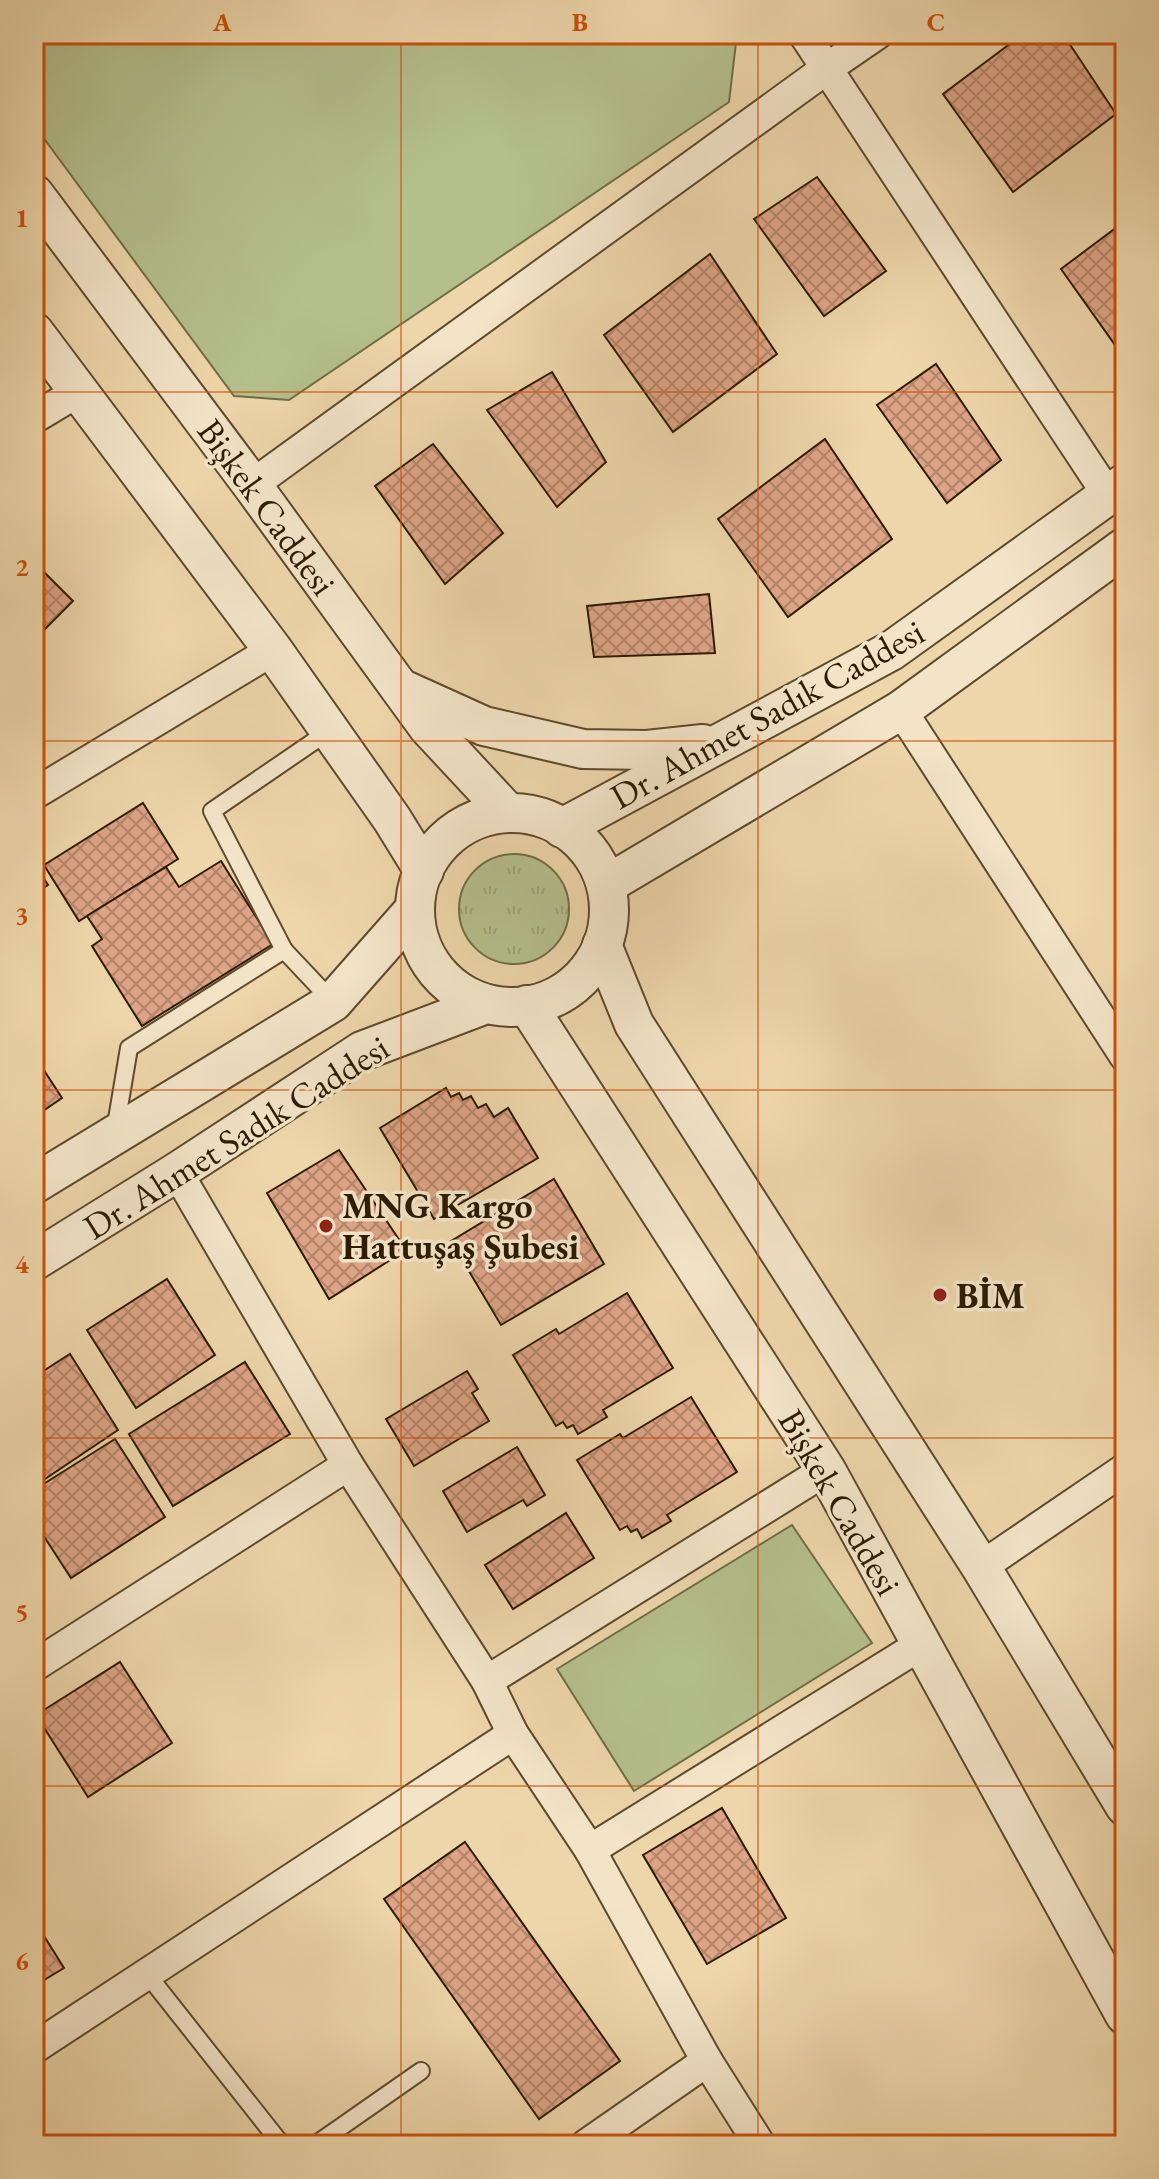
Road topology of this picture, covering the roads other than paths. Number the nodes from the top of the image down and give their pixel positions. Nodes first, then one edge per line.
1 (804, 34) edge
2 (877, 34) edge
3 (826, 69) junction
4 (34, 194) edge
5 (34, 332) edge
6 (79, 391) junction
7 (34, 418) edge
8 (252, 485) junction
9 (1117, 489) edge
10 (1125, 547) edge
11 (273, 650) junction
12 (399, 687) junction
13 (901, 710) junction
14 (329, 731) junction
15 (722, 742) junction
16 (34, 794) edge
17 (508, 813) junction
18 (562, 828) junction
19 (424, 871) junction
20 (606, 885) junction
21 (414, 910) junction
22 (602, 945) junction
23 (284, 950) junction
24 (333, 1002) junction
25 (486, 1004) junction
26 (527, 1005) junction
27 (1125, 1056) edge
28 (114, 1136) junction
29 (177, 1172) junction
30 (34, 1184) edge
31 (34, 1261) edge
32 (348, 1465) junction
33 (1125, 1469) edge
34 (826, 1470) junction
35 (981, 1567) junction
36 (922, 1644) junction
37 (34, 1666) edge
38 (487, 1681) junction
39 (513, 1734) junction
40 (1125, 1806) edge
41 (590, 1850) junction
42 (147, 1974) junction
43 (1125, 2015) edge
44 (34, 2048) edge
45 (707, 2061) junction
46 (421, 2071) dead end
47 (282, 2145) edge
48 (315, 2145) edge
49 (586, 2145) edge
50 (760, 2145) edge

1 - 3 street
2 - 3 street
3 - 8 street
3 - 9 street
4 - 8 street, Bişkek Caddesi
5 - 6 street
6 - 7 street
6 - 11 street
8 - 12 street, Bişkek Caddesi
9 - 15 street, Dr. Ahmet Sadık Caddesi
10 - 13 street, Dr. Ahmet Sadık Caddesi
11 - 14 street
11 - 16 street
12 - 15 street
12 - 17 street, Bişkek Caddesi
13 - 20 street, Dr. Ahmet Sadık Caddesi
13 - 27 street
14 - 19 street
14 - 23 lane
15 - 18 street, Dr. Ahmet Sadık Caddesi
17 - 18 street
17 - 19 street
18 - 20 street
19 - 21 street
20 - 22 street
21 - 24 street, Dr. Ahmet Sadık Caddesi
21 - 25 street
22 - 26 street
22 - 35 street
23 - 24 lane
23 - 28 lane
24 - 28 street, Dr. Ahmet Sadık Caddesi
25 - 26 street
25 - 29 street, Dr. Ahmet Sadık Caddesi
26 - 34 street, Bişkek Caddesi
28 - 30 street, Dr. Ahmet Sadık Caddesi
29 - 31 street, Dr. Ahmet Sadık Caddesi
29 - 32 street
32 - 37 street
32 - 38 street
33 - 35 street
34 - 36 street, Bişkek Caddesi
34 - 38 street
35 - 40 street
36 - 41 street
36 - 43 street, Bişkek Caddesi
38 - 39 street
39 - 41 street
39 - 42 street
41 - 45 street
42 - 44 street
42 - 47 lane
45 - 49 street
45 - 50 street
46 - 48 lane

